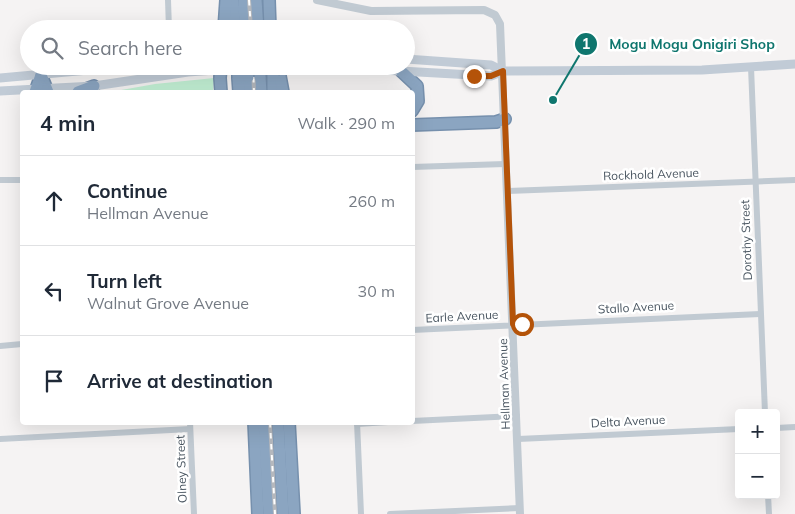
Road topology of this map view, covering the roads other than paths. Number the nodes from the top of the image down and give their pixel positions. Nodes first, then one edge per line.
1 (168, 0) edge
2 (226, 0) edge
3 (234, 0) edge
4 (244, 0) edge
5 (256, 0) edge
6 (269, 0) edge
7 (318, 0) edge
8 (169, 20) edge
9 (225, 20) edge
10 (235, 20) edge
11 (245, 20) edge
12 (257, 20) edge
13 (270, 20) edge
14 (415, 60) edge
15 (795, 64) edge
16 (752, 67) junction
17 (503, 71) junction
18 (415, 72) edge
19 (41, 75) junction
20 (168, 75) edge
21 (220, 75) edge
22 (242, 75) edge
23 (244, 75) edge
24 (260, 75) edge
25 (275, 75) edge
26 (277, 75) edge
27 (406, 75) edge
28 (0, 78) edge
29 (94, 86) junction
30 (35, 90) edge
31 (48, 90) edge
32 (83, 90) edge
33 (221, 90) edge
34 (239, 90) edge
35 (248, 90) edge
36 (261, 90) edge
37 (273, 90) edge
38 (282, 90) edge
39 (0, 91) edge
40 (20, 91) edge
41 (415, 106) edge
42 (505, 119) junction
43 (415, 120) edge
44 (415, 125) edge
45 (506, 164) junction
46 (415, 167) edge
47 (0, 180) edge
48 (20, 180) edge
49 (795, 180) edge
50 (756, 182) junction
51 (507, 191) junction
52 (760, 314) junction
53 (513, 324) junction
54 (415, 330) edge
55 (20, 344) edge
56 (0, 346) edge
57 (764, 409) edge
58 (517, 416) junction
59 (415, 421) edge
60 (254, 425) edge
61 (264, 425) edge
62 (278, 425) edge
63 (289, 425) edge
64 (357, 425) edge
65 (190, 426) edge
66 (795, 427) edge
67 (780, 428) edge
68 (735, 429) edge
69 (0, 439) edge
70 (518, 439) junction
71 (768, 499) edge
72 (520, 511) edge
73 (194, 514) edge
74 (258, 514) edge
75 (269, 514) edge
76 (283, 514) edge
77 (294, 514) edge
78 (361, 514) edge
79 (390, 514) edge
80 (769, 514) edge

1 - 8 street
2 - 9 highway
3 - 10 highway
4 - 11 highway
5 - 12 highway
6 - 13 highway
7 - 17 street, Hellman Avenue
14 - 17 main road
15 - 16 main road
16 - 17 main road
16 - 50 street, Dorothy Street
17 - 18 main road
17 - 42 street, Hellman Avenue
19 - 28 main road
19 - 30 highway
19 - 31 highway
20 - 29 main road
21 - 33 highway, bridge
22 - 34 highway
23 - 35 highway
24 - 36 highway
25 - 37 highway
26 - 38 highway
27 - 41 highway
29 - 31 main road
29 - 32 highway
39 - 40 main road
42 - 43 highway
42 - 44 highway
42 - 45 street, Hellman Avenue
45 - 46 street
45 - 51 street, Hellman Avenue
47 - 48 street
49 - 50 street, Rockhold Avenue
50 - 51 street, Rockhold Avenue
50 - 52 street, Dorothy Street
51 - 53 street, Hellman Avenue
52 - 53 street, Stallo Avenue
52 - 57 street, Dorothy Street
53 - 54 street, Earle Avenue
53 - 58 street, Hellman Avenue
55 - 56 street
58 - 59 street
58 - 70 street, Hellman Avenue
60 - 74 highway
61 - 75 highway
62 - 76 highway
63 - 77 highway
64 - 78 street
65 - 69 street
65 - 73 street, Olney Street
66 - 67 street
68 - 70 street, Delta Avenue
70 - 72 street, Hellman Avenue
71 - 80 street
72 - 79 street

